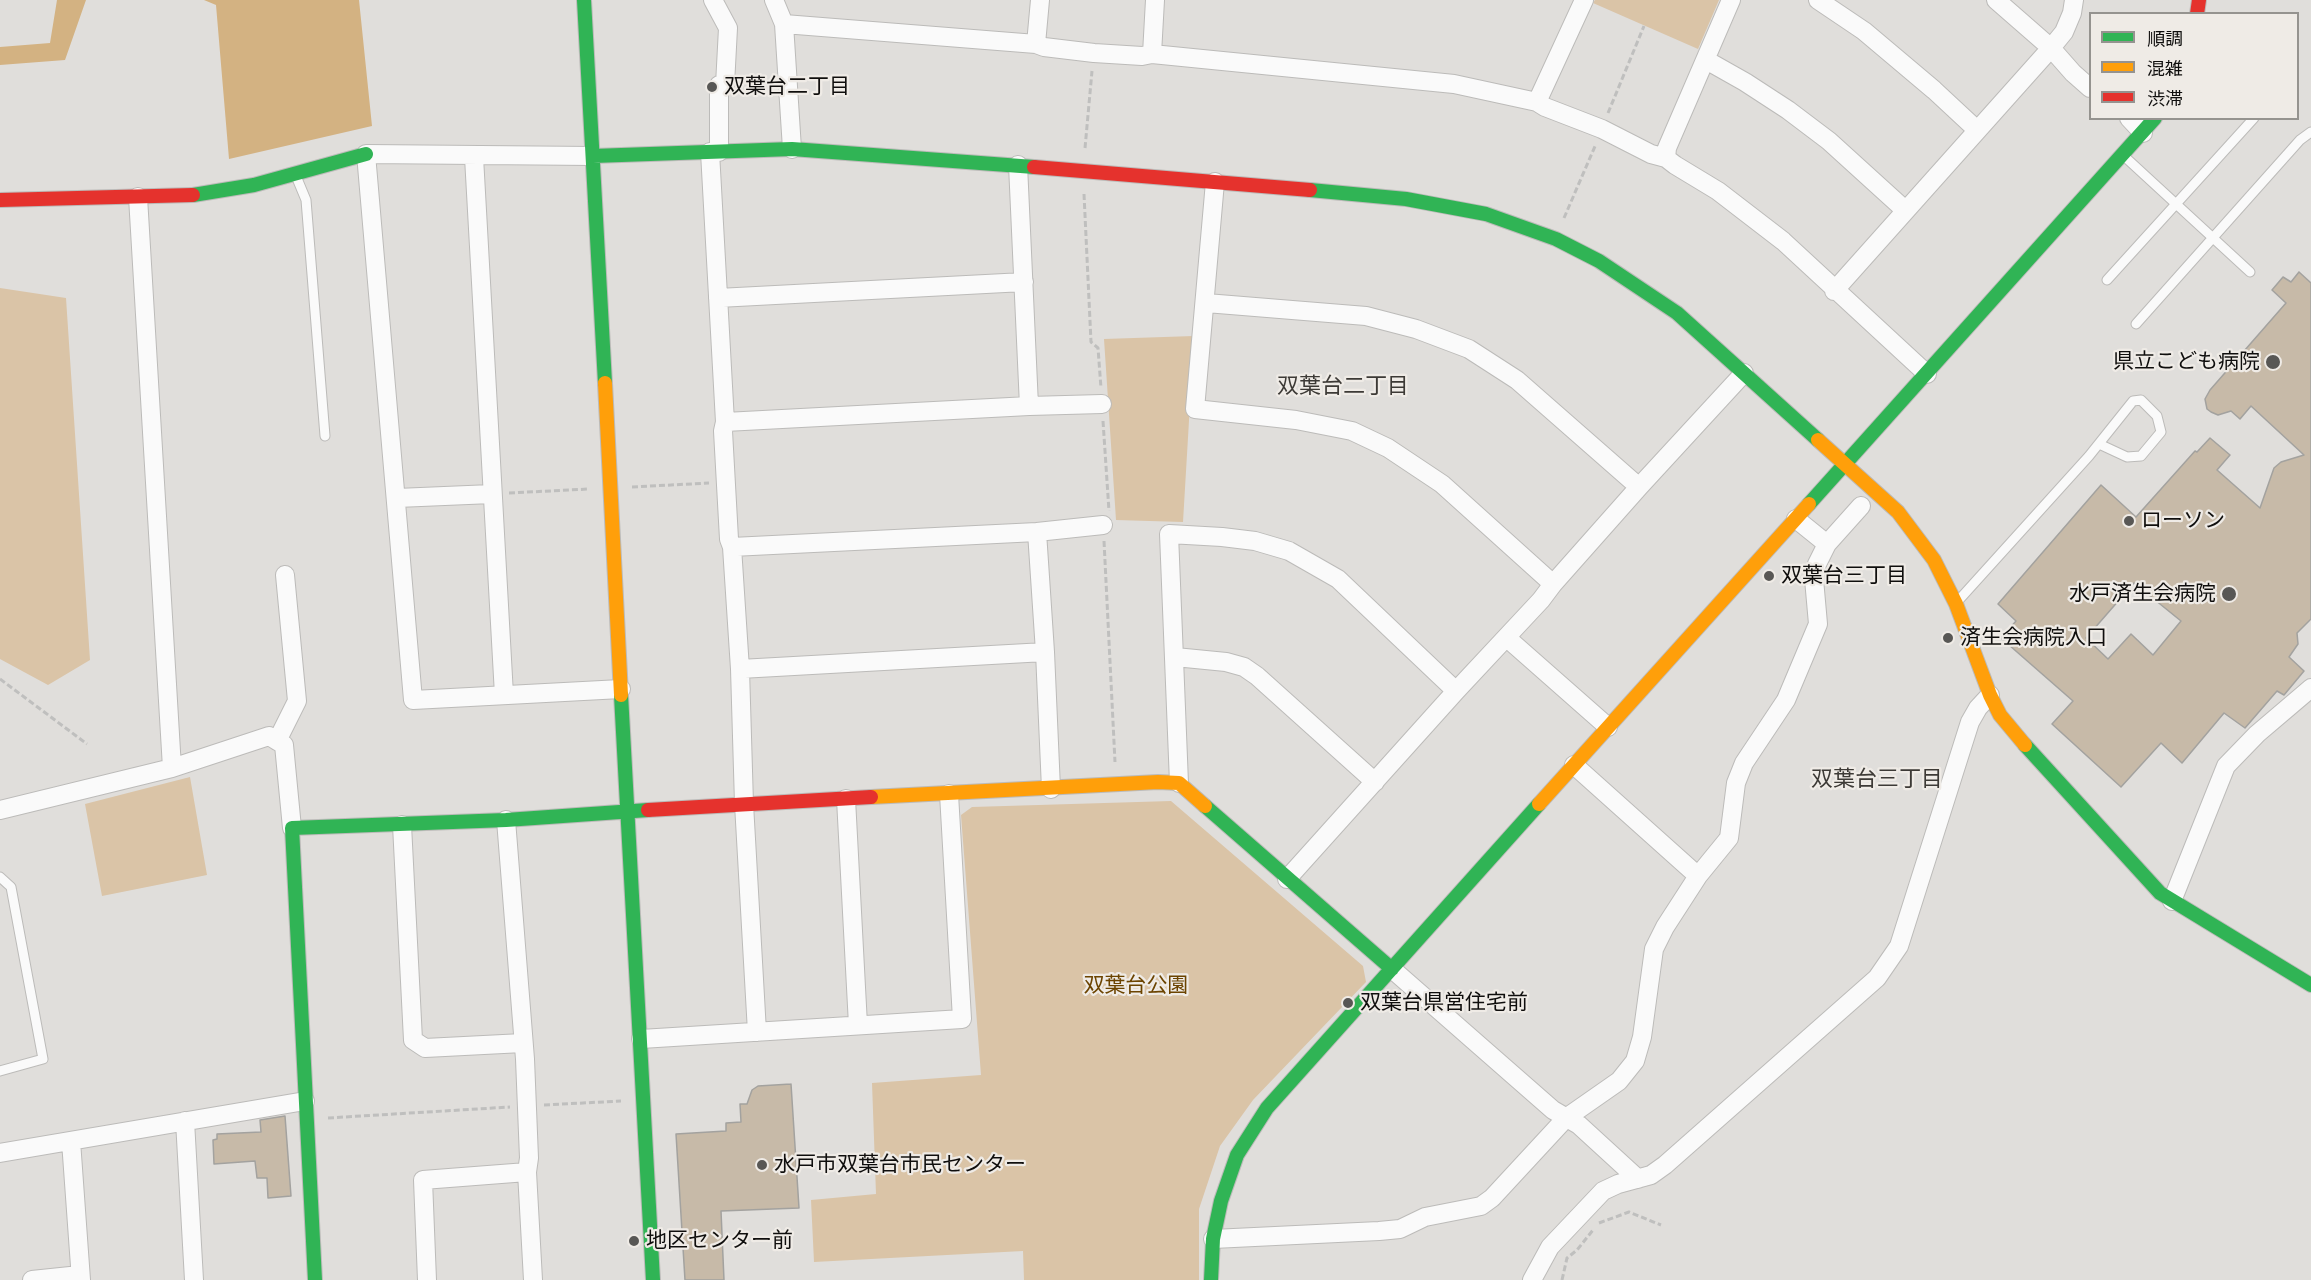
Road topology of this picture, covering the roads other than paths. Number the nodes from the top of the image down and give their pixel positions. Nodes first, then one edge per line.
1 (584, 0) edge
2 (713, 0) edge
3 (774, 0) edge
4 (1040, 0) edge
5 (1155, 0) edge
6 (1731, 0) edge
7 (1818, 0) edge
8 (1996, 0) edge
9 (2074, 0) edge
10 (1577, 2) edge
11 (784, 24) junction
12 (1036, 44) junction
13 (2051, 48) junction
14 (1152, 54) junction
15 (1706, 60) junction
16 (2089, 85) edge
17 (1537, 102) junction
18 (2131, 120) edge
19 (2153, 120) edge
20 (2252, 120) edge
21 (1977, 130) junction
22 (2311, 132) edge
23 (2143, 133) junction
24 (792, 149) junction
25 (715, 152) junction
26 (366, 154) junction
27 (594, 156) junction
28 (2123, 156) junction
29 (474, 157) junction
30 (1666, 158) junction
31 (1017, 165) junction
32 (296, 174) junction
33 (1215, 182) junction
34 (138, 197) junction
35 (0, 200) edge
36 (2176, 205) junction
37 (1905, 210) junction
38 (2212, 239) junction
39 (2250, 272) dead end
40 (2107, 279) dead end
41 (1024, 282) junction
42 (1834, 291) junction
43 (718, 298) junction
44 (1206, 303) junction
45 (2136, 324) dead end
46 (1744, 373) junction
47 (1927, 375) junction
48 (1102, 404) dead end
49 (1029, 406) junction
50 (725, 422) junction
51 (325, 436) dead end
52 (2099, 444) junction
53 (1846, 464) junction
54 (1639, 487) junction
55 (497, 494) junction
56 (397, 498) junction
57 (1861, 506) dead end
58 (1796, 519) junction
59 (1103, 525) dead end
60 (1037, 532) junction
61 (1827, 544) junction
62 (732, 548) junction
63 (285, 575) dead end
64 (1553, 584) junction
65 (1956, 604) junction
66 (1507, 638) junction
67 (1045, 652) junction
68 (1175, 657) junction
69 (740, 669) junction
70 (2311, 688) edge
71 (621, 689) junction
72 (1456, 691) junction
73 (504, 695) junction
74 (1990, 695) junction
75 (1608, 727) junction
76 (277, 741) junction
77 (1574, 765) junction
78 (172, 768) junction
79 (1375, 782) junction
80 (1179, 783) junction
81 (1051, 789) junction
82 (949, 794) junction
83 (846, 799) junction
84 (744, 804) junction
85 (0, 810) edge
86 (629, 812) junction
87 (506, 820) junction
88 (402, 825) junction
89 (292, 828) junction
90 (1698, 876) junction
91 (0, 877) edge
92 (1287, 879) junction
93 (2172, 901) junction
94 (1392, 969) junction
95 (2311, 985) edge
96 (858, 1025) junction
97 (757, 1032) junction
98 (641, 1039) junction
99 (523, 1043) junction
100 (0, 1071) edge
101 (305, 1101) junction
102 (1566, 1118) junction
103 (185, 1121) junction
104 (71, 1141) junction
105 (1, 1149) edge
106 (527, 1172) junction
107 (1638, 1179) junction
108 (1213, 1239) junction
109 (81, 1277) edge
110 (32, 1280) edge
111 (194, 1280) edge
112 (315, 1280) edge
113 (427, 1280) edge
114 (533, 1280) edge
115 (653, 1280) edge
116 (1211, 1280) edge
117 (1532, 1280) edge

1 - 27 street
2 - 25 street
3 - 11 street
4 - 12 street
5 - 14 street
6 - 15 street
7 - 21 street
8 - 13 street
9 - 13 street
10 - 17 street
11 - 12 street
11 - 24 street
12 - 14 street
13 - 16 street
13 - 21 street
14 - 17 street
15 - 30 street
15 - 37 street
17 - 30 street
18 - 23 street
19 - 23 street
20 - 36 lane
21 - 37 street
22 - 38 lane
23 - 28 street
24 - 25 street
24 - 31 street
25 - 27 street
25 - 43 street
26 - 29 street
26 - 32 street
26 - 56 street
27 - 29 street
27 - 71 street
28 - 36 lane
28 - 47 street
29 - 55 street
30 - 42 street
31 - 33 street
31 - 41 street
32 - 34 street
32 - 51 lane
33 - 44 street
33 - 46 street
34 - 35 street
34 - 78 street
36 - 38 lane
36 - 40 lane
37 - 42 street
38 - 39 lane
38 - 45 lane
41 - 43 street
41 - 49 street
42 - 47 street
43 - 50 street
44 - 54 street
44 - 64 street
46 - 53 street
46 - 54 street
47 - 53 street
48 - 49 street
49 - 50 street
50 - 62 street
52 - 52 lane
52 - 65 lane
53 - 58 street
53 - 65 street
54 - 64 street
55 - 56 street
55 - 73 street
56 - 73 street
57 - 61 street
58 - 61 street
58 - 75 street
59 - 60 street
60 - 62 street
60 - 67 street
61 - 90 street
62 - 69 street
63 - 76 street
64 - 66 street
65 - 74 street
66 - 72 street
66 - 75 street
67 - 69 street
67 - 81 street
68 - 72 street
68 - 79 street
68 - 80 street
69 - 84 street
70 - 93 street
71 - 73 street
71 - 86 street
72 - 79 street
74 - 93 street
74 - 107 street
75 - 77 street
76 - 78 street
76 - 89 street
77 - 90 street
77 - 94 street
78 - 85 street
79 - 92 street
80 - 81 street
80 - 92 street
81 - 82 street
82 - 83 street
82 - 96 street
83 - 84 street
83 - 96 street
84 - 86 street
84 - 97 street
86 - 87 street
86 - 98 street
87 - 88 street
87 - 99 street
88 - 89 street
88 - 99 street
89 - 101 street
90 - 102 street
91 - 100 lane
92 - 94 street
93 - 95 street
94 - 102 street
94 - 108 street
96 - 97 street
97 - 98 street
98 - 115 street
99 - 106 street
101 - 103 street
101 - 112 street
102 - 107 street
102 - 108 street
103 - 104 street
103 - 111 street
104 - 105 street
104 - 109 street
106 - 113 street
106 - 114 street
107 - 117 street
108 - 116 street
109 - 110 street

